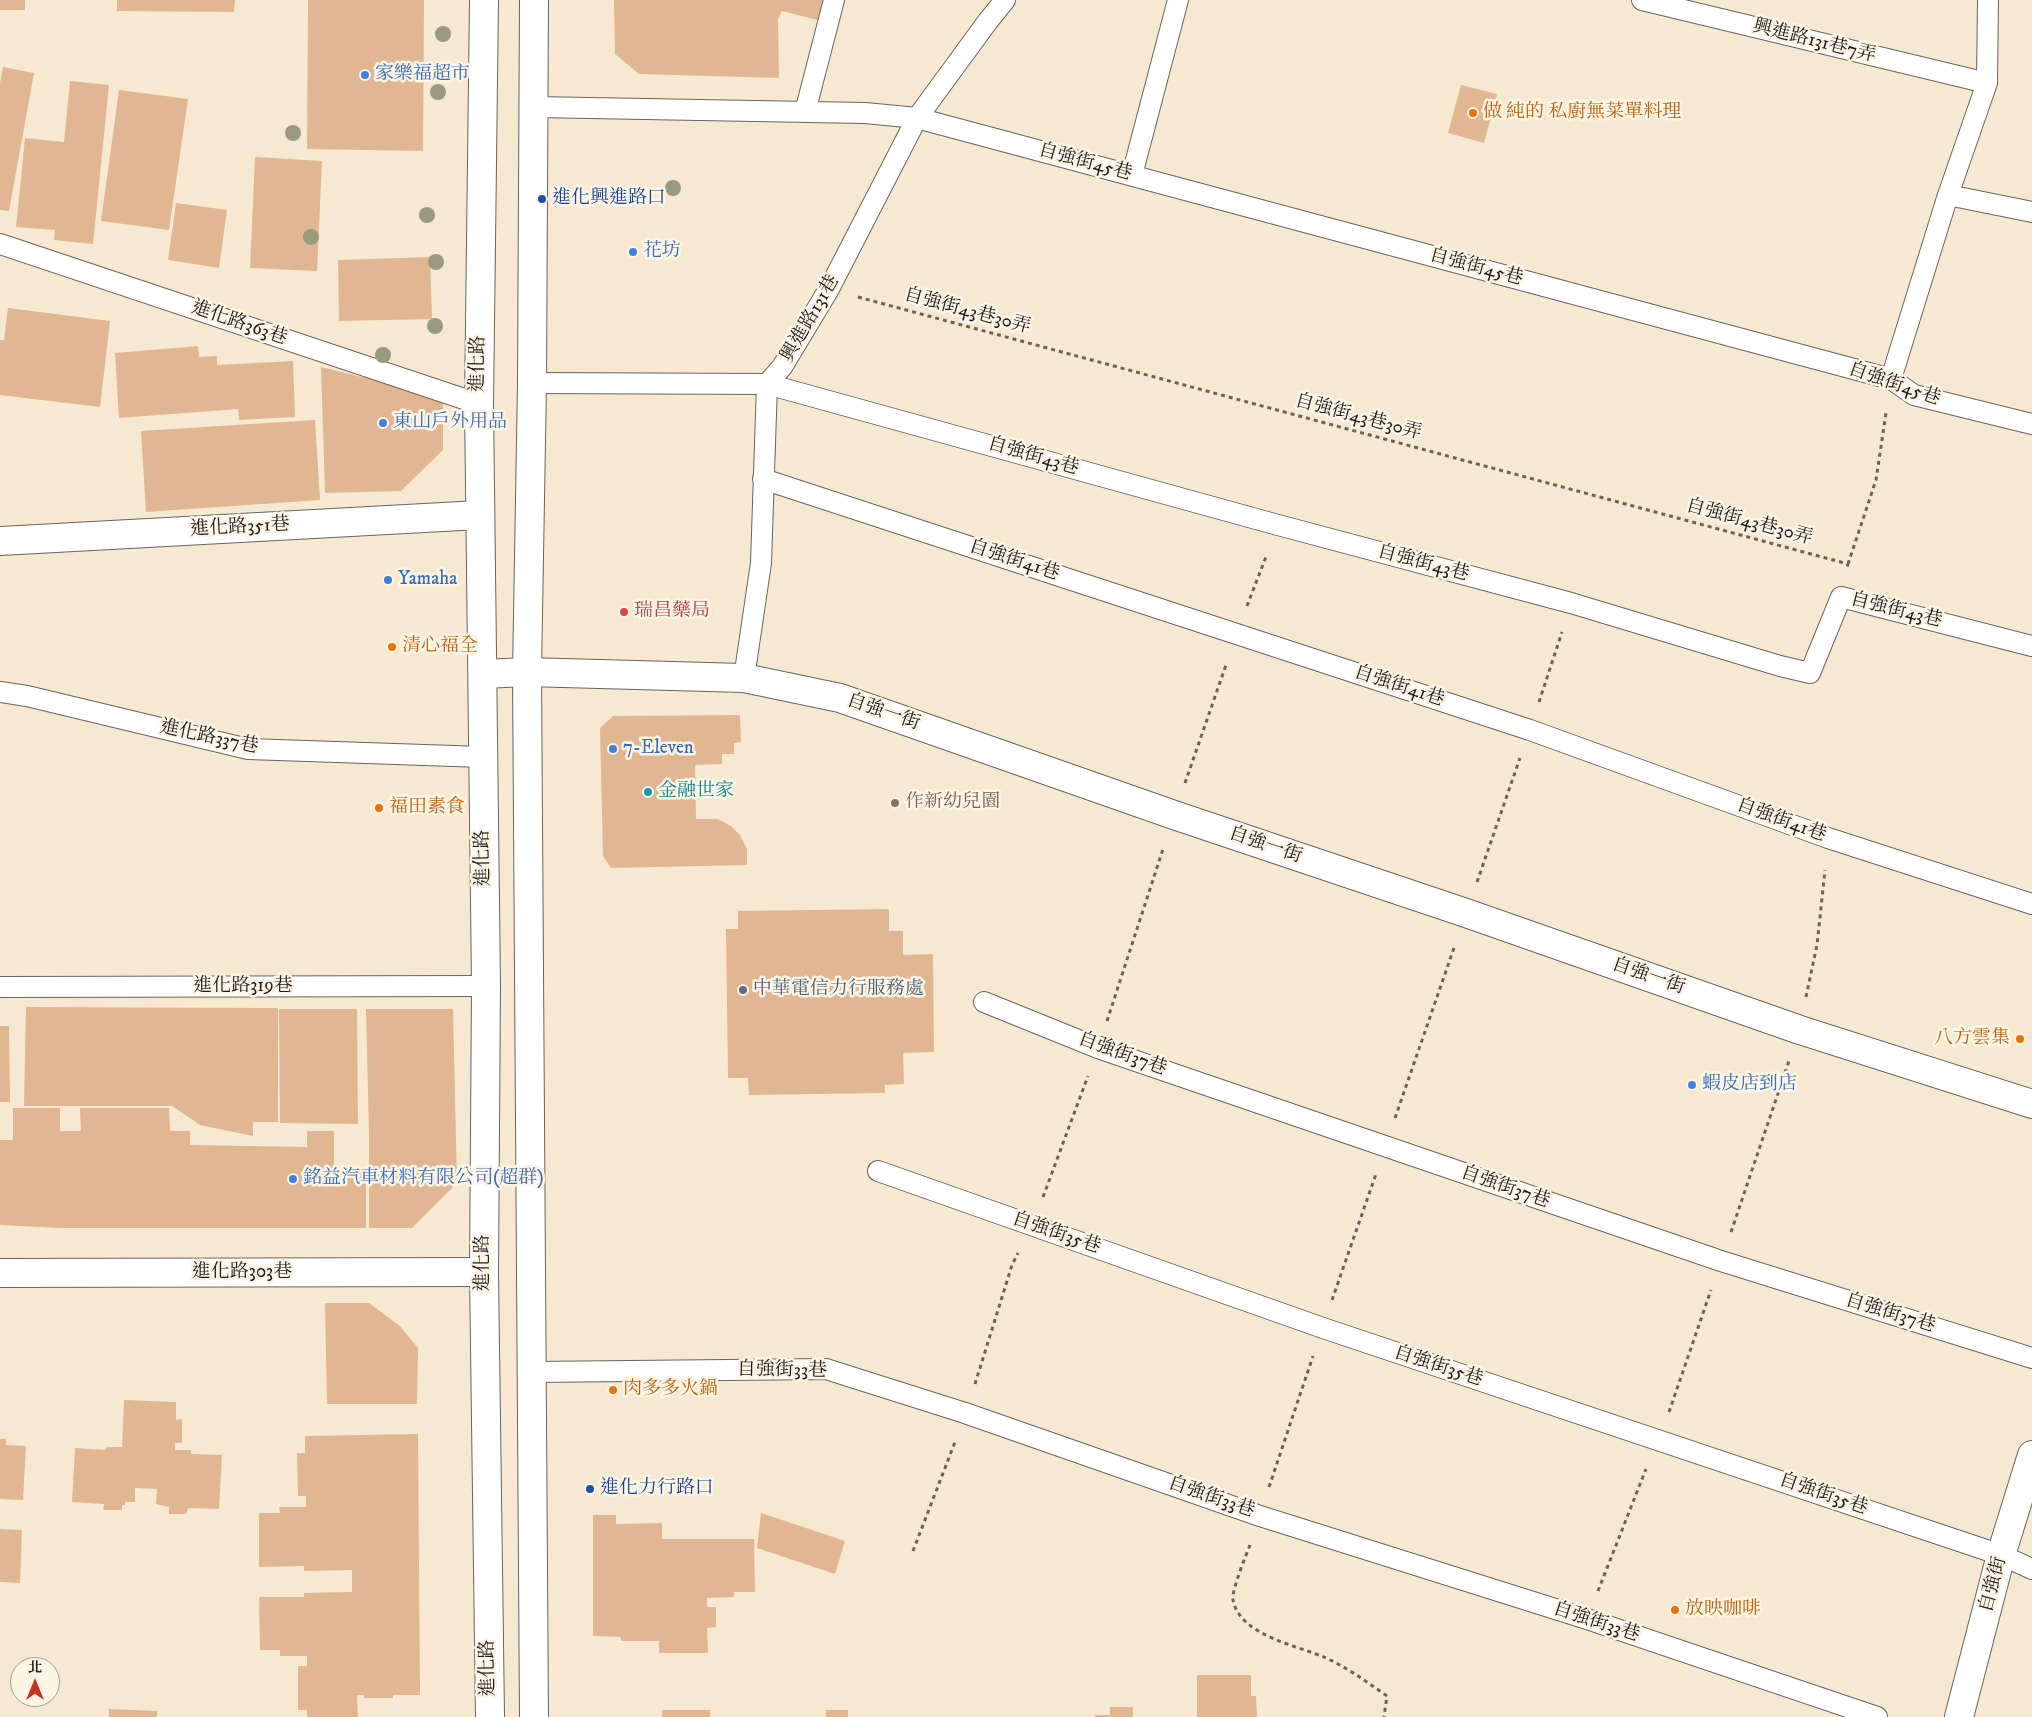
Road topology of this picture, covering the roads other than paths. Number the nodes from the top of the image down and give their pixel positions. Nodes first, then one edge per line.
1 (484, 0) edge
2 (534, 0) edge
3 (834, 0) edge
4 (1005, 0) edge
5 (1178, 0) edge
6 (1642, 0) edge
7 (1988, 0) edge
8 (1987, 83) junction
9 (534, 107) junction
10 (805, 112) junction
11 (917, 118) junction
12 (1132, 176) junction
13 (1948, 195) junction
14 (2032, 212) edge
15 (0, 244) edge
16 (1891, 379) junction
17 (532, 383) junction
18 (767, 384) junction
19 (478, 404) junction
20 (2032, 424) edge
21 (763, 478) junction
22 (480, 515) junction
23 (0, 542) edge
24 (2032, 646) edge
25 (527, 672) junction
26 (483, 674) junction
27 (744, 678) junction
28 (0, 692) edge
29 (483, 757) junction
30 (2032, 904) edge
31 (486, 986) junction
32 (0, 987) edge
33 (984, 1002) dead end
34 (2032, 1104) edge
35 (878, 1171) dead end
36 (484, 1272) junction
37 (0, 1273) edge
38 (2032, 1358) edge
39 (531, 1372) junction
40 (2032, 1455) edge
41 (2002, 1555) junction
42 (2032, 1569) edge
43 (490, 1717) edge
44 (534, 1717) edge
45 (1877, 1717) edge
46 (1959, 1717) edge

1 - 19 main road, 進化路
2 - 9 main road
3 - 10 lane
4 - 11 lane, 興進路131巷
5 - 12 lane
6 - 8 lane, 興進路131巷7弄
7 - 8 lane
8 - 13 lane
9 - 10 lane, 自強街45巷
9 - 17 main road
10 - 11 lane, 自強街45巷
11 - 12 lane, 自強街45巷
11 - 18 lane, 興進路131巷
12 - 16 lane, 自強街45巷
13 - 14 lane
13 - 16 lane
15 - 19 lane, 進化路363巷
16 - 20 lane, 自強街45巷
17 - 18 lane, 自強街43巷
17 - 25 main road
18 - 21 lane
18 - 24 lane, 自強街43巷
19 - 22 main road, 進化路
21 - 27 lane
21 - 30 lane, 自強街41巷
22 - 23 main road, 進化路351巷
22 - 26 main road, 進化路
25 - 26 main road, 自強一街
25 - 27 main road, 自強一街
25 - 39 main road
26 - 29 main road, 進化路
27 - 34 main road, 自強一街
28 - 29 lane, 進化路337巷
29 - 31 main road, 進化路
31 - 32 lane, 進化路319巷
31 - 36 main road, 進化路
33 - 38 lane, 自強街37巷
35 - 41 lane, 自強街35巷
36 - 37 main road, 進化路303巷
36 - 43 main road, 進化路
39 - 44 main road
39 - 45 lane, 自強街33巷
40 - 41 main road, 自強街
41 - 42 lane, 自強街35巷
41 - 46 main road, 自強街

